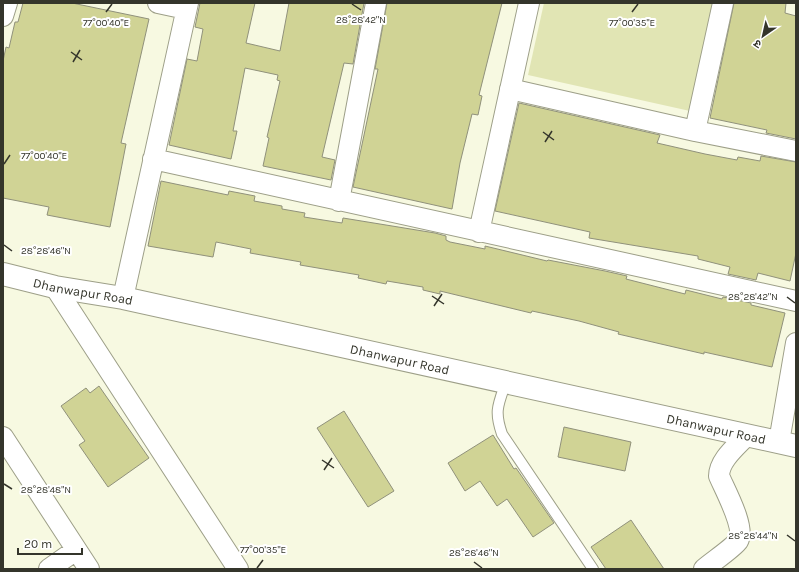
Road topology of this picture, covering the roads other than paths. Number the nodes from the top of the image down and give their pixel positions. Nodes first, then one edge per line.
1 (6, 3) edge
2 (158, 3) edge
3 (376, 3) edge
4 (529, 3) edge
5 (723, 3) edge
6 (187, 6) edge
7 (3, 16) edge
8 (510, 89) junction
9 (695, 131) junction
10 (796, 151) edge
11 (153, 159) junction
12 (339, 201) junction
13 (479, 232) junction
14 (3, 274) edge
15 (55, 287) junction
16 (123, 298) junction
17 (796, 301) edge
18 (796, 343) edge
19 (506, 382) junction
20 (747, 435) junction
21 (3, 437) edge
22 (787, 444) edge
23 (76, 550) junction
24 (49, 569) edge
25 (89, 569) edge
26 (238, 569) edge
27 (593, 569) edge
28 (704, 569) edge

1 - 7 street
2 - 6 street
3 - 12 street
4 - 8 street
5 - 9 street
6 - 11 street
8 - 9 street
8 - 13 street
9 - 10 street
11 - 12 street
11 - 16 street
12 - 13 street
13 - 17 street
14 - 15 street, Dhanwapur Road
15 - 16 street, Dhanwapur Road
15 - 26 street
16 - 19 street, Dhanwapur Road
18 - 22 street
19 - 20 street, Dhanwapur Road
19 - 27 lane
20 - 22 street, Dhanwapur Road
20 - 28 street
21 - 23 street
23 - 24 street
23 - 25 street

